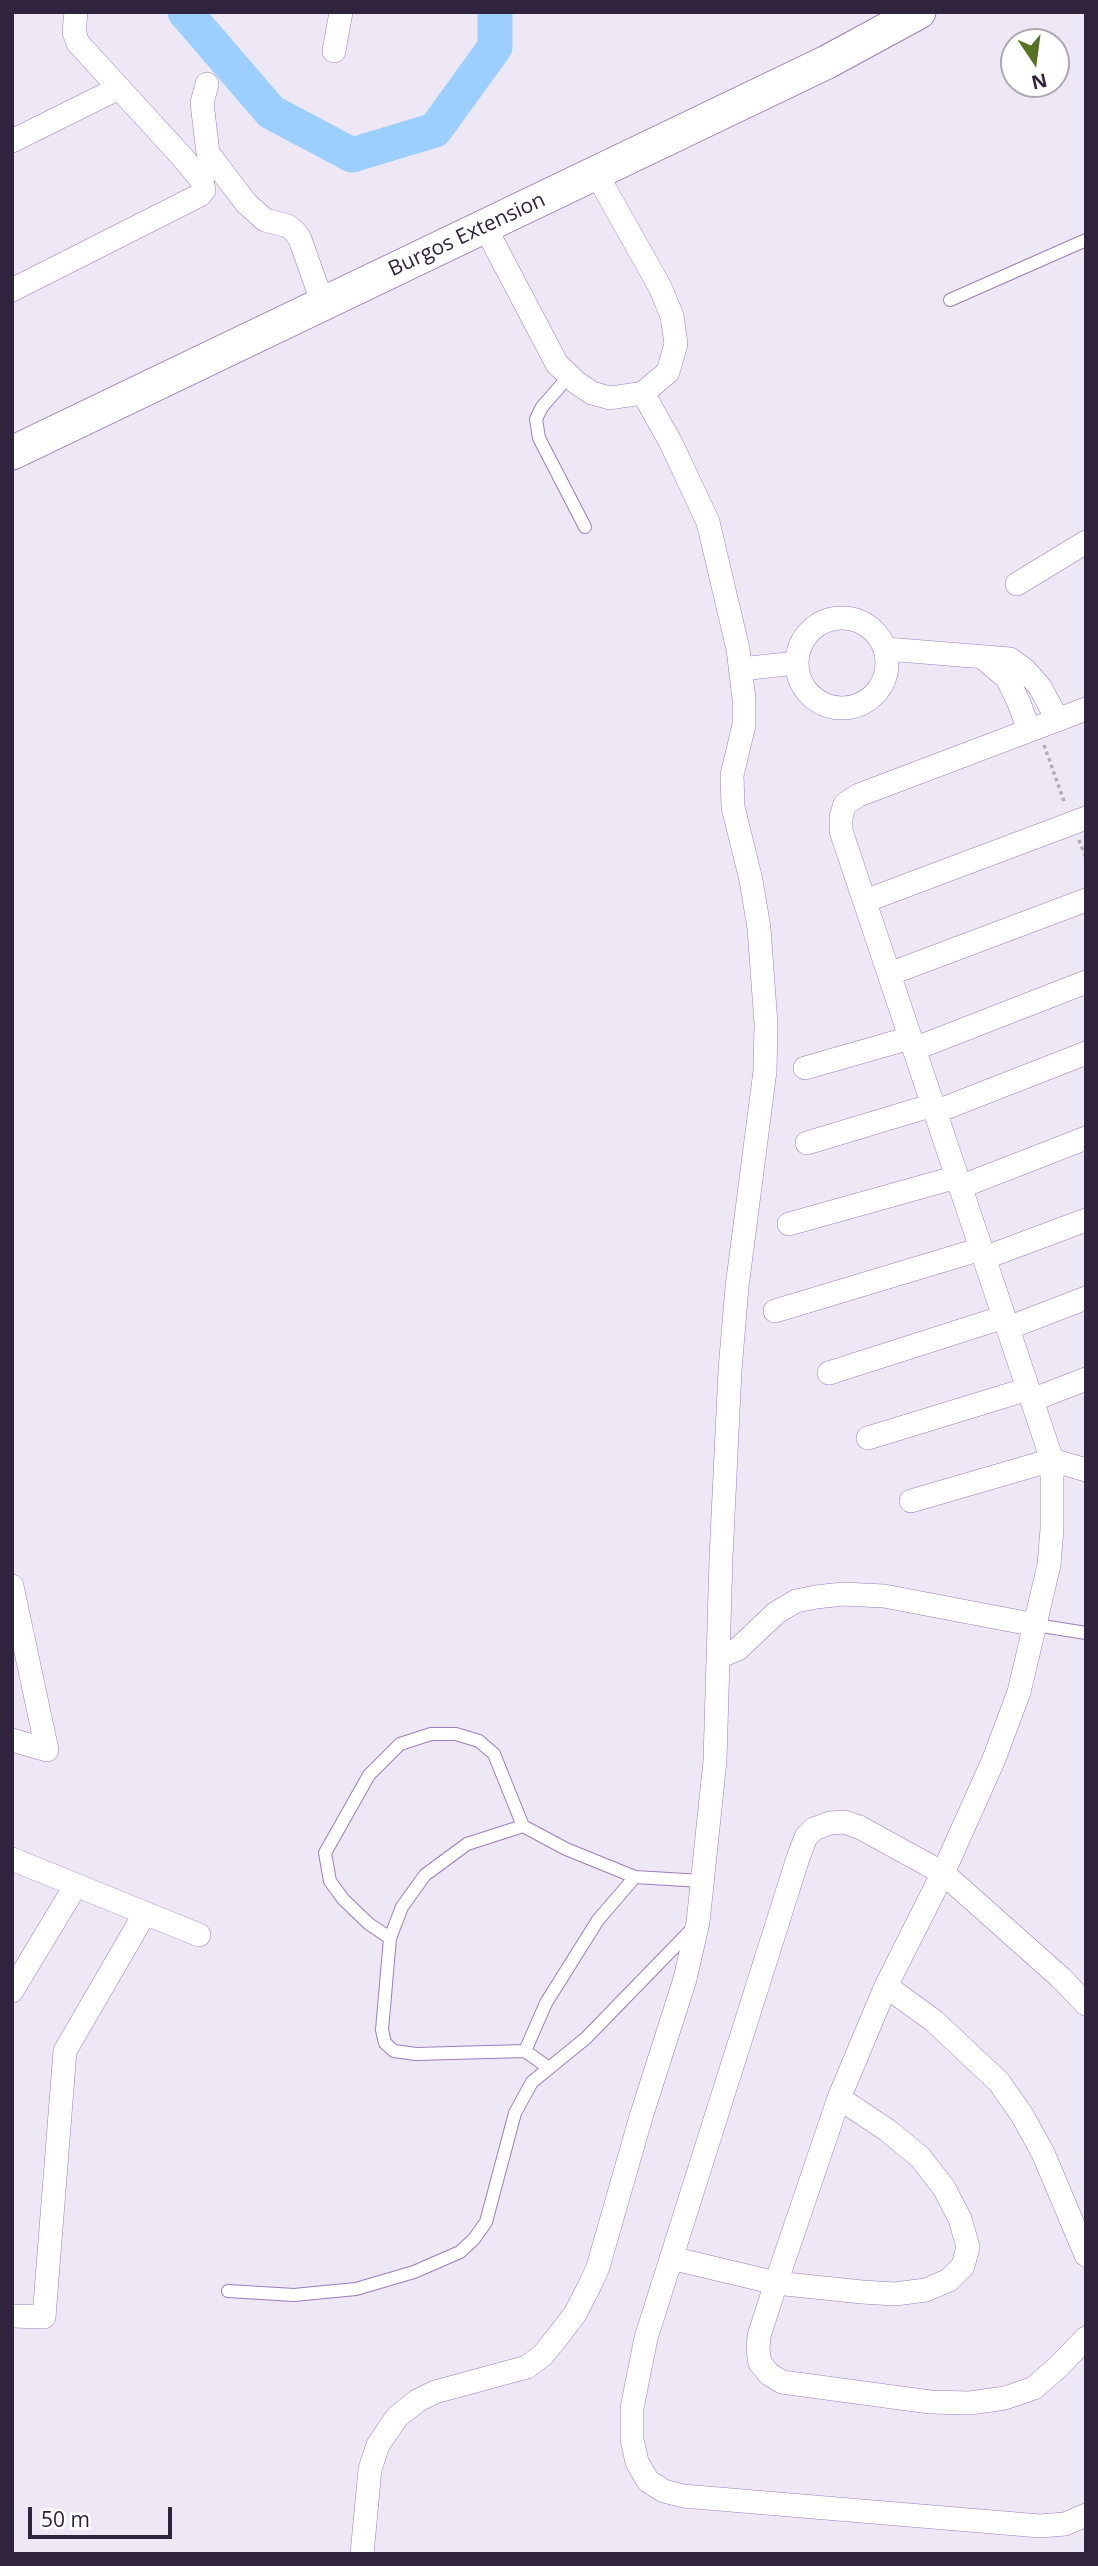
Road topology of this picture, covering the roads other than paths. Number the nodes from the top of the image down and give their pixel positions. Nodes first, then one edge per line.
1 (76, 12) edge
2 (341, 12) edge
3 (919, 12) edge
4 (334, 51) dead end
5 (207, 84) dead end
6 (119, 88) junction
7 (12, 141) edge
8 (596, 173) junction
9 (485, 227) junction
10 (1086, 240) edge
11 (12, 290) edge
12 (950, 300) dead end
13 (323, 304) junction
14 (569, 376) junction
15 (643, 393) junction
16 (12, 453) edge
17 (585, 527) dead end
18 (1086, 542) edge
19 (1017, 584) dead end
20 (886, 649) junction
21 (796, 663) junction
22 (741, 668) junction
23 (1086, 709) edge
24 (1041, 725) junction
25 (1079, 820) edge
26 (1086, 900) edge
27 (865, 901) junction
28 (889, 974) junction
29 (1086, 982) edge
30 (912, 1043) junction
31 (1086, 1053) edge
32 (805, 1068) dead end
33 (934, 1108) junction
34 (1086, 1138) edge
35 (807, 1143) dead end
36 (959, 1182) junction
37 (1086, 1220) edge
38 (789, 1224) dead end
39 (983, 1253) junction
40 (1086, 1297) edge
41 (775, 1311) dead end
42 (1006, 1322) junction
43 (829, 1373) dead end
44 (1086, 1379) edge
45 (1030, 1394) junction
46 (867, 1438) dead end
47 (1052, 1460) junction
48 (1086, 1470) edge
49 (911, 1501) dead end
50 (12, 1586) edge
51 (1036, 1625) junction
52 (1086, 1633) edge
53 (719, 1657) junction
54 (12, 1740) edge
55 (523, 1826) junction
56 (12, 1859) edge
57 (943, 1873) junction
58 (635, 1877) junction
59 (702, 1881) junction
60 (76, 1885) junction
61 (145, 1913) junction
62 (698, 1922) junction
63 (199, 1935) dead end
64 (390, 1938) junction
65 (886, 1986) junction
66 (12, 1991) edge
67 (1086, 2004) edge
68 (526, 2051) junction
69 (549, 2068) junction
70 (839, 2098) junction
71 (1086, 2255) edge
72 (671, 2258) junction
73 (776, 2283) junction
74 (228, 2291) dead end
75 (12, 2316) edge
76 (1086, 2338) edge
77 (1086, 2515) edge
78 (362, 2554) edge

1 - 6 street
2 - 4 street
3 - 8 main road, Burgos Extension
5 - 13 street
6 - 7 street
6 - 11 street
8 - 9 main road, Burgos Extension
8 - 15 street
9 - 13 main road, Burgos Extension
9 - 14 street
10 - 12 lane
13 - 16 main road, Burgos Extension
14 - 15 street
14 - 17 lane
15 - 22 street
18 - 19 street
20 - 21 street
20 - 21 street
20 - 24 street
21 - 22 street
22 - 53 street
23 - 24 street
24 - 27 street
25 - 27 street
26 - 28 street
27 - 28 street
28 - 30 street
29 - 30 street
30 - 32 street
30 - 33 street
31 - 33 street
33 - 35 street
33 - 36 street
34 - 36 street
36 - 38 street
36 - 39 street
37 - 39 street
39 - 41 street
39 - 42 street
40 - 42 street
42 - 43 street
42 - 45 street
44 - 45 street
45 - 46 street
45 - 47 street
47 - 48 street
47 - 49 street
47 - 51 street
50 - 54 street
51 - 52 lane
51 - 53 street
51 - 57 street
53 - 59 street
55 - 58 lane
55 - 64 lane
55 - 64 lane
56 - 60 street
57 - 65 street
57 - 67 street
57 - 72 street
58 - 59 lane
58 - 68 lane
59 - 62 street
60 - 61 street
60 - 66 street
61 - 63 street
61 - 75 street
62 - 69 lane
62 - 78 street
64 - 68 lane
65 - 70 street
65 - 71 street
68 - 69 lane
69 - 74 lane
70 - 73 street
70 - 73 street
72 - 73 street
72 - 77 street
73 - 76 street

